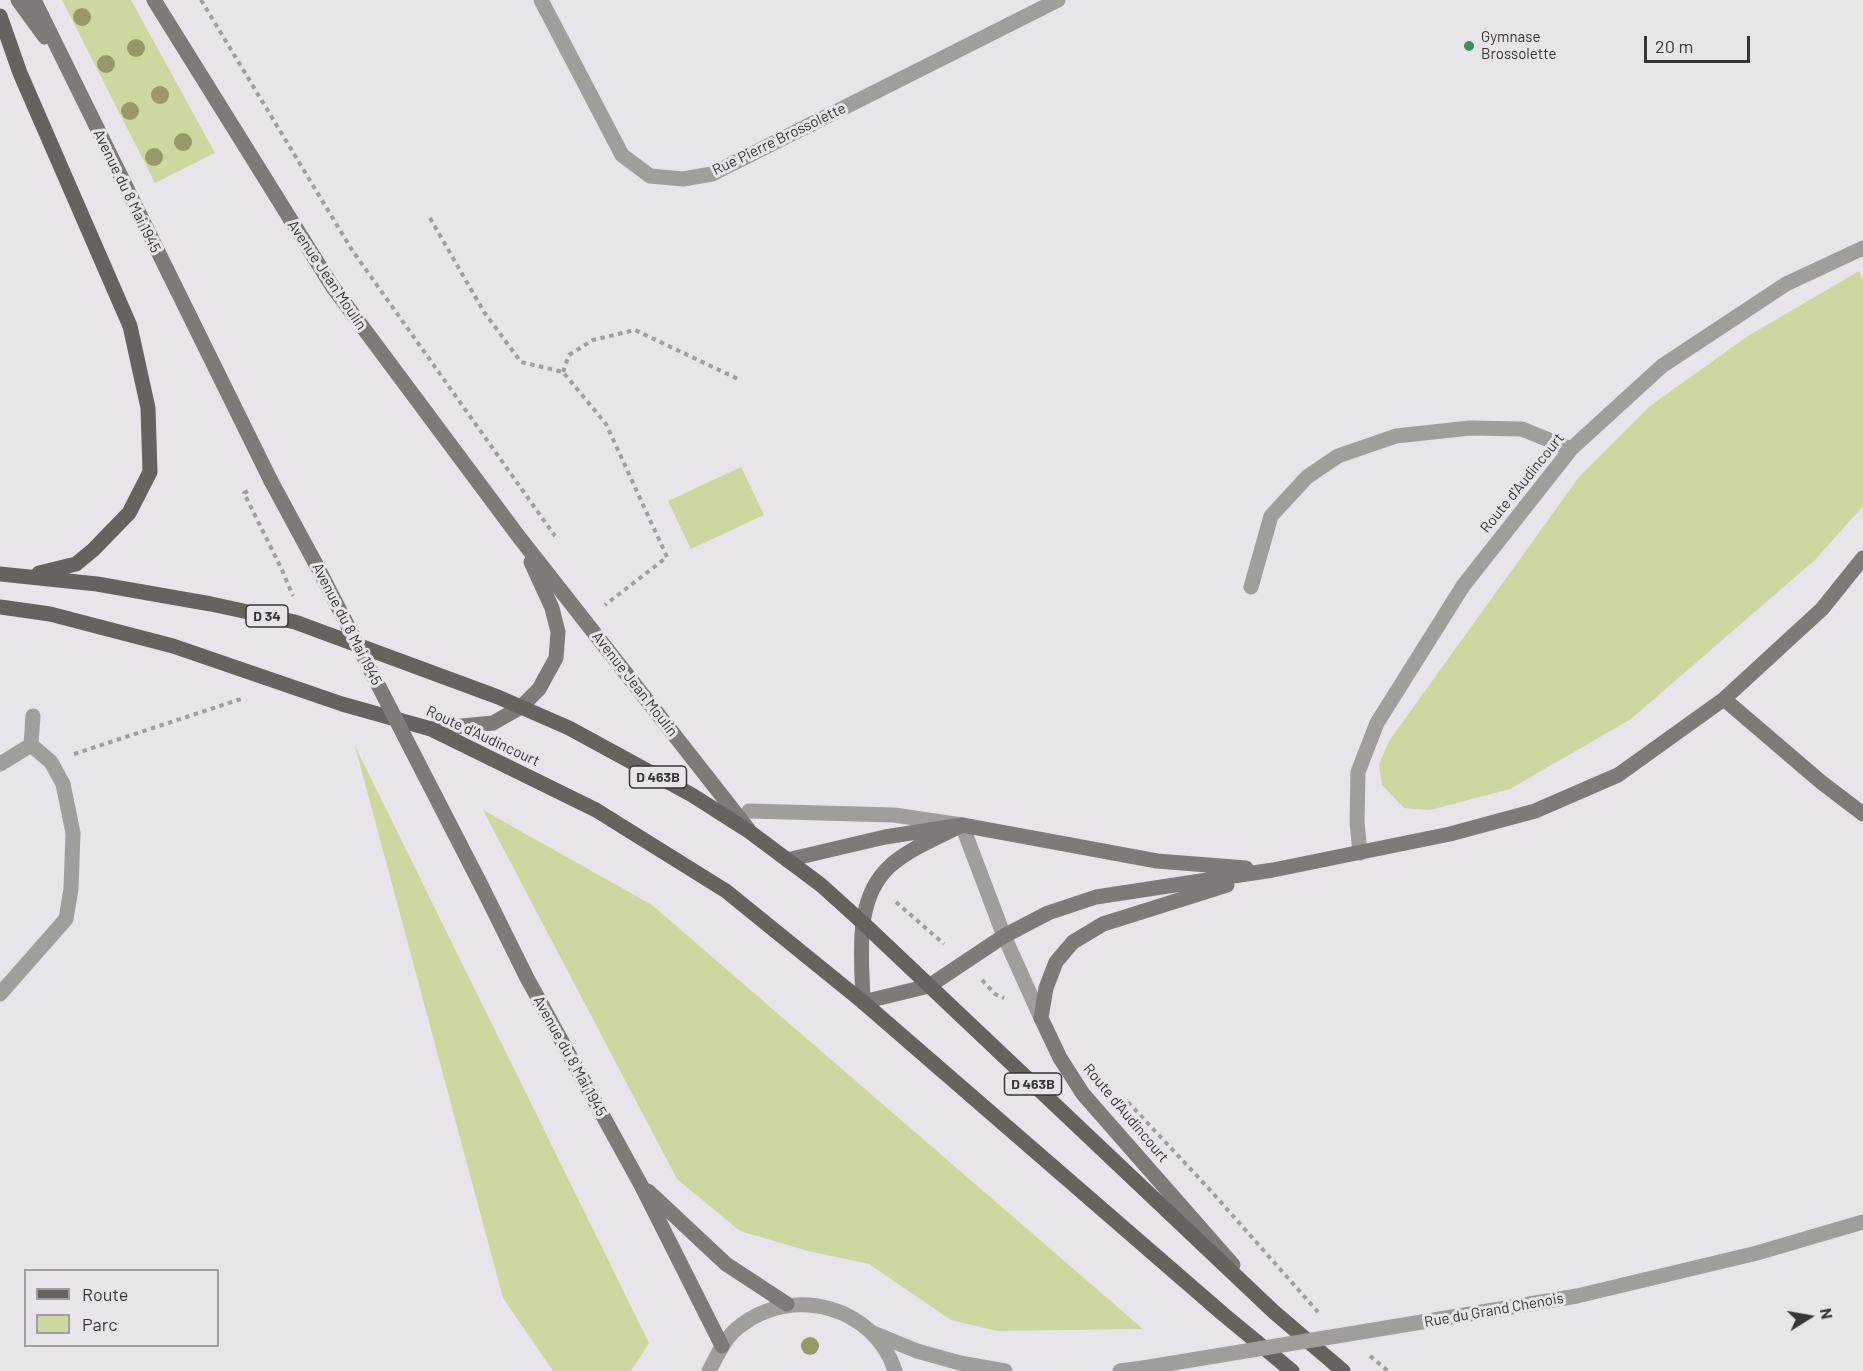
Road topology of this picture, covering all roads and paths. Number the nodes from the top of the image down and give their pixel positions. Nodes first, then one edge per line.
1 (18, 0) edge
2 (34, 0) edge
3 (154, 0) edge
4 (201, 0) edge
5 (541, 0) edge
6 (1058, 0) edge
7 (0, 16) edge
8 (62, 58) junction
9 (430, 218) dead end
10 (1863, 248) edge
11 (563, 372) junction
12 (738, 378) dead end
13 (1571, 448) junction
14 (244, 493) dead end
15 (519, 537) junction
16 (556, 538) dead end
17 (1863, 558) edge
18 (282, 570) dead end
19 (0, 574) edge
20 (29, 576) junction
21 (1251, 588) dead end
22 (0, 607) edge
23 (610, 614) dead end
24 (276, 680) junction
25 (1724, 699) junction
26 (521, 707) junction
27 (33, 716) dead end
28 (431, 729) junction
29 (31, 745) junction
30 (51, 762) junction
31 (0, 764) edge
32 (749, 811) dead end
33 (1863, 814) edge
34 (962, 825) junction
35 (750, 832) junction
36 (1360, 853) junction
37 (787, 860) junction
38 (1273, 870) junction
39 (875, 884) junction
40 (862, 922) junction
41 (1004, 936) junction
42 (965, 964) junction
43 (929, 986) junction
44 (0, 994) edge
45 (863, 1002) junction
46 (1041, 1018) junction
47 (1126, 1100) dead end
48 (641, 1185) junction
49 (1863, 1222) edge
50 (788, 1304) junction
51 (1274, 1312) junction
52 (1326, 1319) dead end
53 (873, 1333) junction
54 (722, 1346) junction
55 (1361, 1349) dead end
56 (709, 1371) edge
57 (895, 1371) edge
58 (1005, 1371) edge
59 (1120, 1371) edge
60 (1292, 1371) edge
61 (1343, 1371) edge
62 (1388, 1371) edge

1 - 8 street, Avenue du 8 Mai 1945
2 - 8 street, Avenue du 8 Mai 1945
3 - 15 street, Avenue Jean Moulin
4 - 16 path
5 - 6 street, Rue Pierre Brossolette
7 - 20 main road
8 - 48 street, Avenue du 8 Mai 1945, bridge
9 - 11 path
10 - 13 street, Route d'Audincourt
11 - 12 path
11 - 23 path
13 - 21 street
13 - 36 street, Route d'Audincourt
14 - 18 path
15 - 26 street, Avenue Jean Moulin
15 - 35 street, Avenue Jean Moulin
17 - 25 street
19 - 20 main road, Route d'Audincourt / D 34
20 - 26 main road, Route d'Audincourt / D 34
22 - 24 main road, Route d'Audincourt
24 - 28 main road, Route d'Audincourt
24 - 30 path
25 - 33 street
25 - 36 street
26 - 28 street, Avenue Jean Moulin
26 - 35 main road, Route d'Audincourt / D 463B
27 - 29 street
28 - 45 main road, Route d'Audincourt / D 463B
29 - 30 street
29 - 31 street
30 - 44 street
32 - 34 street
34 - 37 street
34 - 38 street
34 - 39 street
34 - 41 street
35 - 37 main road, Route d'Audincourt / D 463B
36 - 38 street
37 - 40 main road, Route d'Audincourt / D 463B
38 - 41 street
38 - 46 street
39 - 40 street
39 - 42 path
40 - 43 main road, Route d'Audincourt / D 463B
40 - 45 street
41 - 42 street
41 - 46 street
42 - 43 street
43 - 45 street
43 - 51 main road, Route d'Audincourt / D 463B
45 - 60 main road, Route d'Audincourt / D 463B
46 - 51 street, Route d'Audincourt
47 - 52 path
48 - 50 street, Avenue du 8 Mai 1945
48 - 54 street, Avenue du 8 Mai 1945
49 - 59 street, Rue du Grand Chenois, bridge
50 - 53 street
50 - 54 street
51 - 61 main road, Route d'Audincourt / D 463B
53 - 57 street
53 - 58 street
54 - 56 street
55 - 62 path

